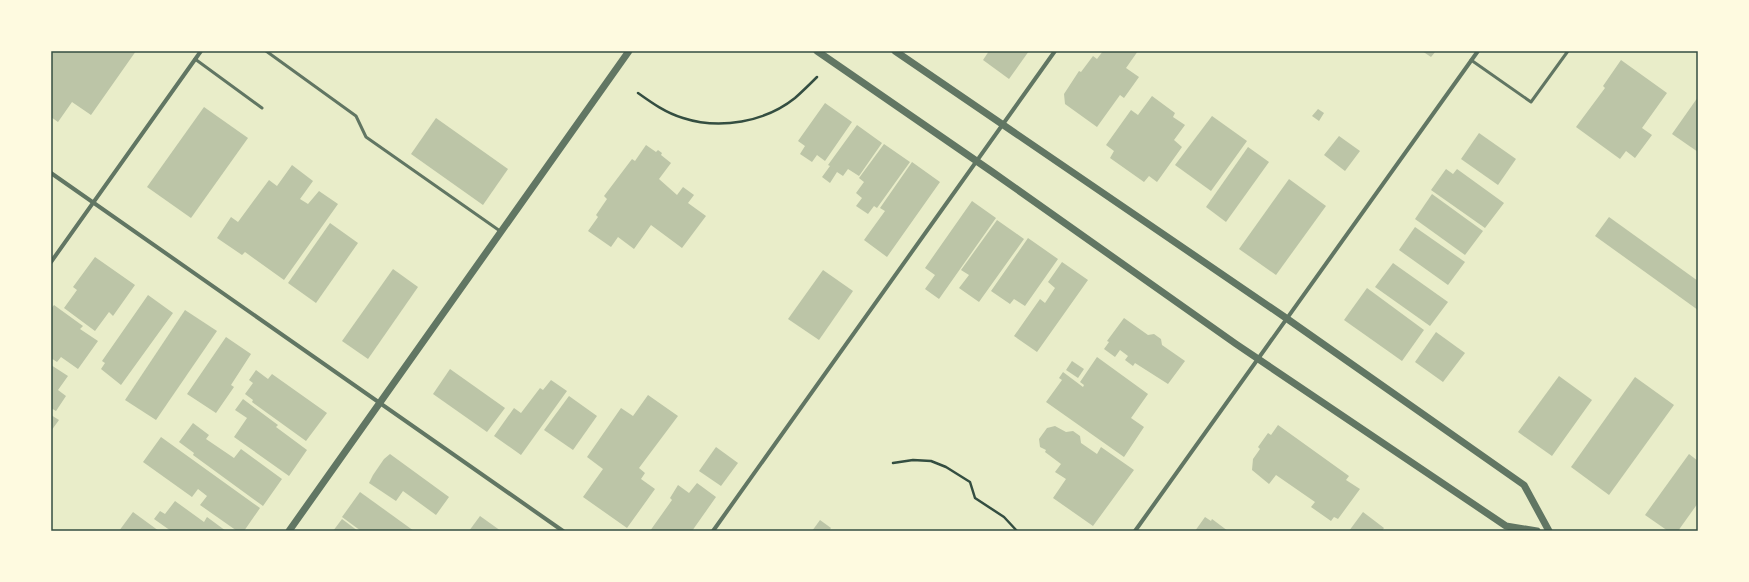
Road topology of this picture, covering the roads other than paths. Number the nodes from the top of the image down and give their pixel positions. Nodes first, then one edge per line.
1 (201, 51) edge
2 (266, 51) edge
3 (629, 51) edge
4 (817, 51) edge
5 (895, 51) edge
6 (1055, 51) edge
7 (1478, 51) edge
8 (1568, 51) edge
9 (195, 59) junction
10 (1471, 60) junction
11 (262, 108) dead end
12 (1002, 125) junction
13 (977, 161) junction
14 (51, 173) edge
15 (93, 202) junction
16 (501, 232) junction
17 (51, 262) edge
18 (1286, 318) junction
19 (1257, 359) junction
20 (380, 403) junction
21 (289, 531) edge
22 (563, 531) edge
23 (713, 531) edge
24 (1135, 531) edge
25 (1536, 531) edge
26 (1549, 531) edge

1 - 9 street
2 - 16 lane
3 - 16 street
4 - 13 street
5 - 12 street
6 - 12 street
7 - 10 street
8 - 10 lane
9 - 11 lane
9 - 15 street
10 - 18 street
12 - 13 street
12 - 18 street
13 - 19 street
13 - 23 street
14 - 15 street
15 - 17 street
15 - 20 street
16 - 20 street
18 - 19 street
18 - 26 street
19 - 24 street
19 - 25 street
20 - 21 street
20 - 22 street

